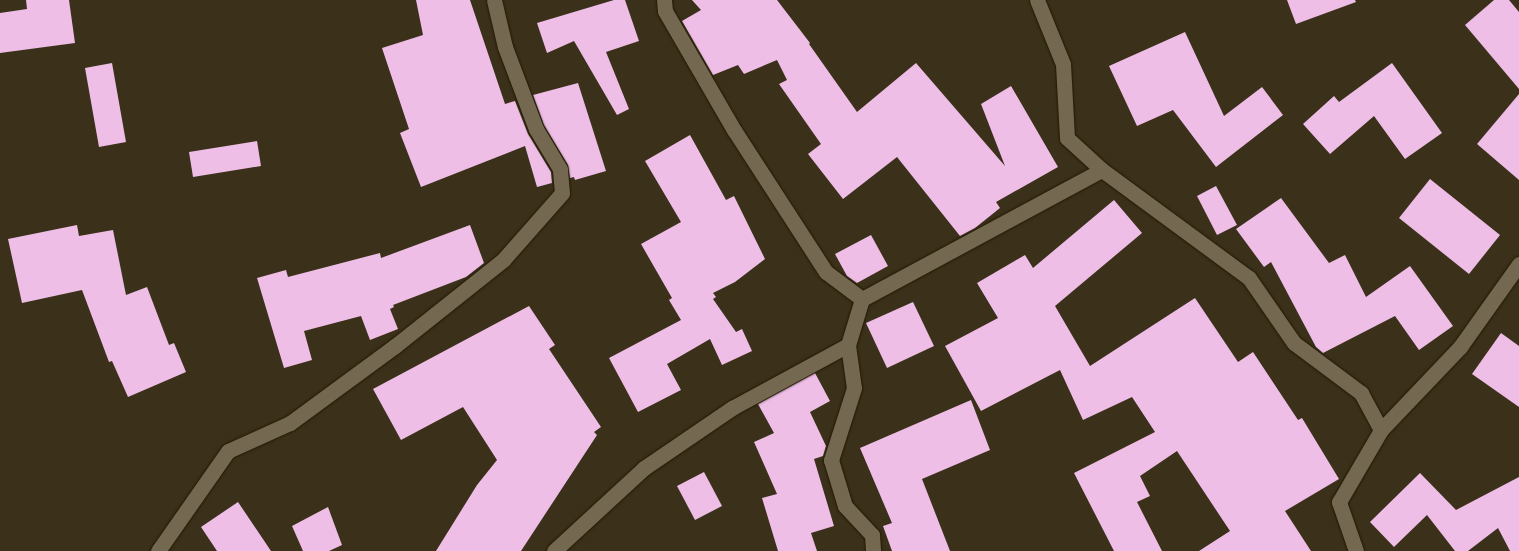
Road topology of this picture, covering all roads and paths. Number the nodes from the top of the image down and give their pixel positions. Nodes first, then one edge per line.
1 (494, 0) edge
2 (664, 0) edge
3 (1037, 0) edge
4 (1102, 170) junction
5 (1519, 264) edge
6 (862, 299) junction
7 (848, 345) junction
8 (1382, 430) junction
9 (158, 551) edge
10 (554, 551) edge
11 (873, 551) edge
12 (1356, 551) edge

1 - 9 street
2 - 6 street
3 - 4 street
4 - 6 street
4 - 8 street
5 - 8 street
6 - 7 street
7 - 10 street
7 - 11 street
8 - 12 street

